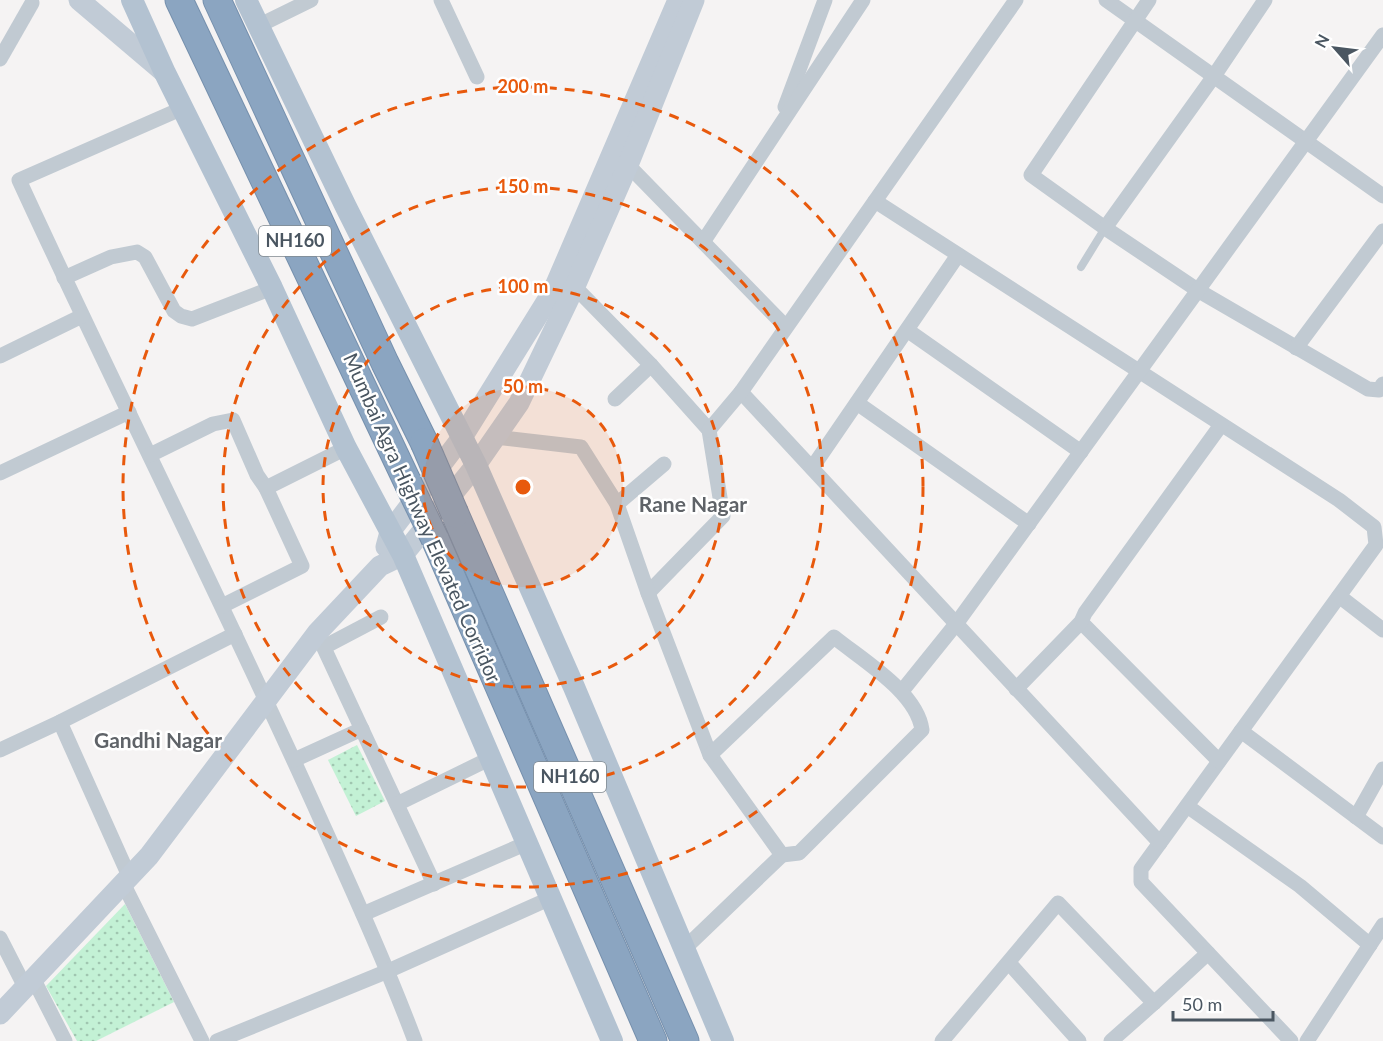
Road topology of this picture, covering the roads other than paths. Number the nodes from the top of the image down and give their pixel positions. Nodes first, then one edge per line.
1 (79, 0) edge
2 (132, 0) edge
3 (179, 0) edge
4 (217, 0) edge
5 (246, 0) edge
6 (311, 0) edge
7 (678, 0) edge
8 (694, 0) edge
9 (825, 0) edge
10 (862, 0) edge
11 (1016, 0) edge
12 (1106, 0) edge
13 (1149, 0) edge
14 (1265, 0) edge
15 (444, 2) edge
16 (32, 3) dead end
17 (1135, 20) junction
18 (258, 26) junction
19 (1383, 35) edge
20 (0, 58) edge
21 (165, 73) junction
22 (1214, 76) junction
23 (477, 77) dead end
24 (183, 108) junction
25 (774, 135) junction
26 (1308, 141) junction
27 (620, 158) junction
28 (1383, 196) edge
29 (875, 201) junction
30 (1105, 228) junction
31 (1383, 231) edge
32 (703, 242) junction
33 (958, 255) junction
34 (1081, 267) dead end
35 (64, 278) junction
36 (568, 279) junction
37 (273, 288) junction
38 (1199, 291) junction
39 (82, 316) junction
40 (786, 327) junction
41 (907, 330) junction
42 (1296, 348) junction
43 (0, 356) edge
44 (651, 365) junction
45 (1139, 373) junction
46 (1383, 384) edge
47 (741, 392) junction
48 (615, 399) dead end
49 (857, 403) junction
50 (129, 412) junction
51 (1221, 425) junction
52 (709, 430) junction
53 (463, 436) junction
54 (495, 437) junction
55 (346, 448) junction
56 (1081, 452) junction
57 (150, 455) junction
58 (664, 464) dead end
59 (476, 465) junction
60 (812, 468) junction
61 (0, 473) edge
62 (266, 488) junction
63 (617, 504) junction
64 (1029, 524) junction
65 (390, 532) junction
66 (403, 555) junction
67 (380, 566) junction
68 (648, 593) junction
69 (1339, 596) junction
70 (222, 606) junction
71 (381, 617) dead end
72 (1081, 622) junction
73 (956, 624) junction
74 (1383, 630) edge
75 (235, 634) junction
76 (321, 640) junction
77 (1017, 688) junction
78 (903, 691) junction
79 (266, 700) junction
80 (60, 722) junction
81 (362, 729) junction
82 (1241, 731) junction
83 (0, 750) edge
84 (710, 755) junction
85 (491, 758) junction
86 (294, 760) junction
87 (1219, 761) junction
88 (1383, 769) edge
89 (397, 804) junction
90 (1187, 806) junction
91 (1356, 816) junction
92 (1383, 837) edge
93 (528, 843) junction
94 (1160, 843) junction
95 (782, 855) junction
96 (126, 880) junction
97 (434, 884) junction
98 (551, 898) junction
99 (363, 914) junction
100 (1383, 925) edge
101 (0, 938) edge
102 (1370, 945) junction
103 (685, 948) junction
104 (1208, 953) junction
105 (1009, 963) junction
106 (388, 971) junction
107 (29, 983) junction
108 (1154, 1004) junction
109 (0, 1014) edge
110 (65, 1041) edge
111 (202, 1041) edge
112 (217, 1041) edge
113 (415, 1041) edge
114 (612, 1041) edge
115 (653, 1041) edge
116 (685, 1041) edge
117 (723, 1041) edge
118 (942, 1041) edge
119 (1079, 1041) edge
120 (1111, 1041) edge
121 (1291, 1041) edge
122 (1307, 1041) edge

1 - 21 street
2 - 21 main road
3 - 115 highway, Mumbai Agra Highway Elevated Corridor / NH160, bridge
4 - 116 highway, Mumbai Agra Highway Elevated Corridor / NH160, bridge
5 - 18 main road
6 - 18 street
7 - 27 street
8 - 27 street
9 - 25 street
10 - 25 street
11 - 29 street
12 - 17 street
13 - 17 street
14 - 22 street
15 - 23 street
16 - 20 street
17 - 22 street
17 - 30 street
18 - 53 main road
19 - 26 street
21 - 24 main road
22 - 26 street
22 - 30 street
24 - 35 street
24 - 37 main road
25 - 32 street
26 - 28 street
26 - 38 street
27 - 32 street
27 - 36 street
29 - 33 street
29 - 40 street
30 - 34 lane
30 - 38 street
31 - 42 street
32 - 40 street
33 - 41 street
33 - 45 street
35 - 37 street
35 - 39 street
36 - 44 street
36 - 53 street
36 - 54 street
37 - 55 main road
38 - 42 street
38 - 45 street
39 - 43 street
39 - 50 street
40 - 47 street
41 - 49 street
41 - 56 street
42 - 46 street
44 - 48 street
44 - 52 street
45 - 51 street
45 - 56 street
47 - 52 street
47 - 60 street
49 - 60 street
49 - 64 street
50 - 57 street
50 - 61 street
51 - 69 street
51 - 72 street
52 - 68 street
53 - 59 main road
53 - 65 street
54 - 59 street
54 - 63 street
55 - 62 street
55 - 65 main road
56 - 64 street
57 - 62 street
57 - 70 street
58 - 63 street
59 - 66 street
59 - 103 main road
60 - 73 street
62 - 70 street
63 - 68 street
64 - 73 street
65 - 66 main road
65 - 67 street
66 - 67 street
66 - 85 main road
67 - 76 street
68 - 84 street
69 - 74 street
69 - 82 street
70 - 75 street
71 - 76 street
72 - 77 street
72 - 87 street
73 - 77 street
73 - 78 street
75 - 79 street
75 - 80 street
76 - 79 street
76 - 81 street
77 - 94 street
78 - 84 street
78 - 95 street
79 - 86 street
79 - 96 street
80 - 83 street
80 - 96 street
81 - 86 street
81 - 89 street
82 - 87 street
82 - 91 street
84 - 95 street
85 - 89 street
85 - 93 main road
86 - 99 street
87 - 90 street
88 - 91 street
89 - 97 street
90 - 94 street
90 - 102 street
91 - 92 street
93 - 97 street
93 - 98 main road
94 - 104 street
95 - 103 street
96 - 107 street
96 - 111 street
97 - 99 street
98 - 106 street
98 - 114 main road
99 - 106 street
100 - 102 street
101 - 107 street
102 - 122 street
103 - 117 main road
104 - 108 street
104 - 121 street
105 - 108 street
105 - 118 street
105 - 119 street
106 - 112 street
106 - 113 street
107 - 109 street
107 - 110 street
108 - 120 street

